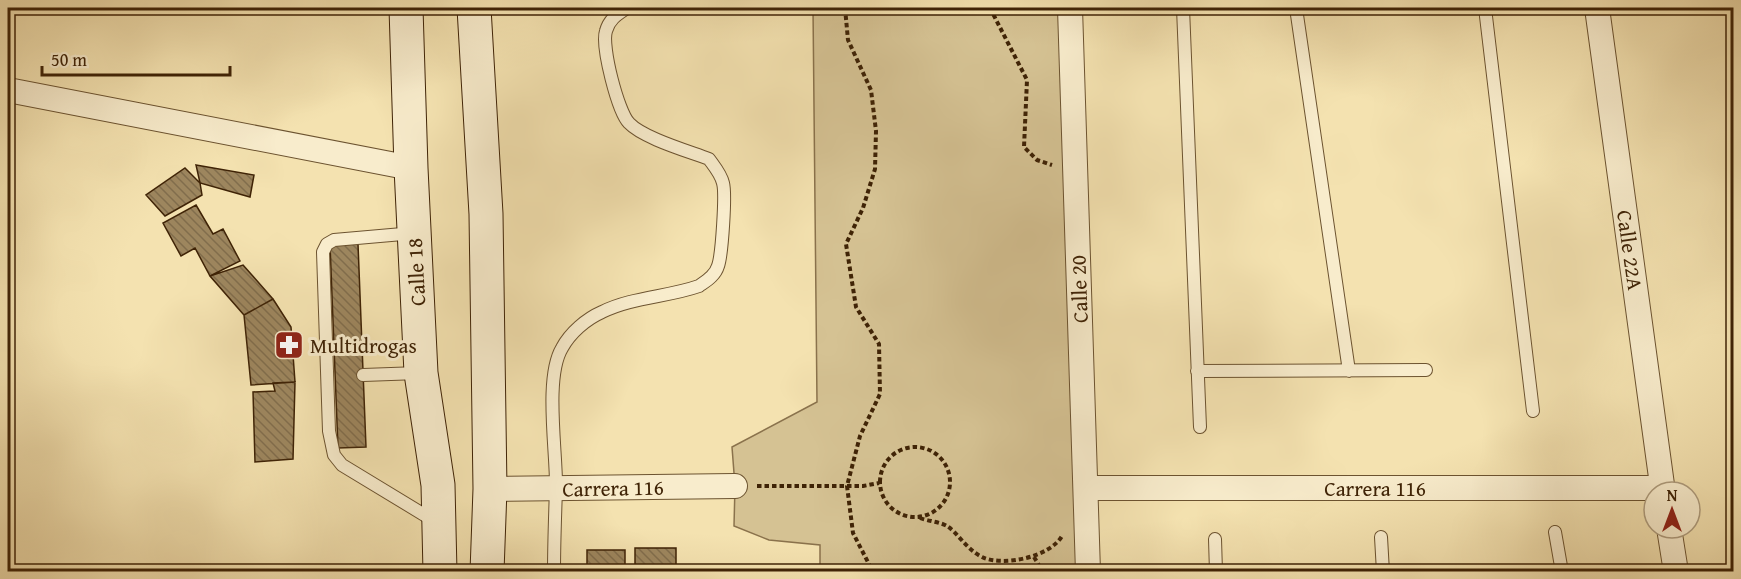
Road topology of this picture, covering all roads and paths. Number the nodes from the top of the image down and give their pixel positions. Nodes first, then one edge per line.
1 (406, 8) edge
2 (474, 8) edge
3 (627, 8) edge
4 (845, 8) edge
5 (990, 8) edge
6 (1070, 8) edge
7 (1183, 8) edge
8 (1296, 8) edge
9 (1485, 8) edge
10 (1597, 8) edge
11 (8, 90) edge
12 (411, 168) junction
13 (1075, 173) junction
14 (414, 233) junction
15 (1426, 370) dead end
16 (1197, 371) junction
17 (1349, 371) junction
18 (421, 373) junction
19 (363, 375) dead end
20 (1533, 411) dead end
21 (1200, 427) dead end
22 (1662, 480) edge
23 (879, 483) junction
24 (735, 486) joint
25 (847, 486) junction
26 (556, 488) junction
27 (1086, 488) junction
28 (490, 489) junction
29 (1642, 490) edge
30 (918, 518) junction
31 (439, 524) junction
32 (1555, 532) dead end
33 (1382, 537) dead end
34 (1215, 538) dead end
35 (1671, 540) edge
36 (440, 572) edge
37 (488, 572) edge
38 (554, 572) edge
39 (873, 572) edge
40 (1043, 572) edge
41 (1088, 572) edge
42 (1216, 572) edge
43 (1383, 572) edge
44 (1562, 572) edge
45 (1676, 572) edge

1 - 12 main road, Calle 18
2 - 28 main road
3 - 26 lane
4 - 25 path
5 - 13 path
6 - 13 street, Calle 20
7 - 16 lane
8 - 17 lane
9 - 20 lane
10 - 22 street, Calle 22A
11 - 12 street
12 - 14 main road, Calle 18
13 - 27 street, Calle 20
14 - 18 main road, Calle 18
14 - 31 lane
15 - 17 lane
16 - 17 lane
16 - 21 lane
18 - 19 lane
18 - 31 main road, Calle 18
23 - 25 path
23 - 30 path
23 - 30 path
24 - 25 path
24 - 26 street, Carrera 116
25 - 39 path
26 - 28 street, Carrera 116
26 - 38 lane
27 - 29 street, Carrera 116
27 - 41 street, Calle 20
28 - 37 main road
30 - 40 path
31 - 36 main road, Calle 18
32 - 44 lane
33 - 43 lane
34 - 42 lane
35 - 45 street

